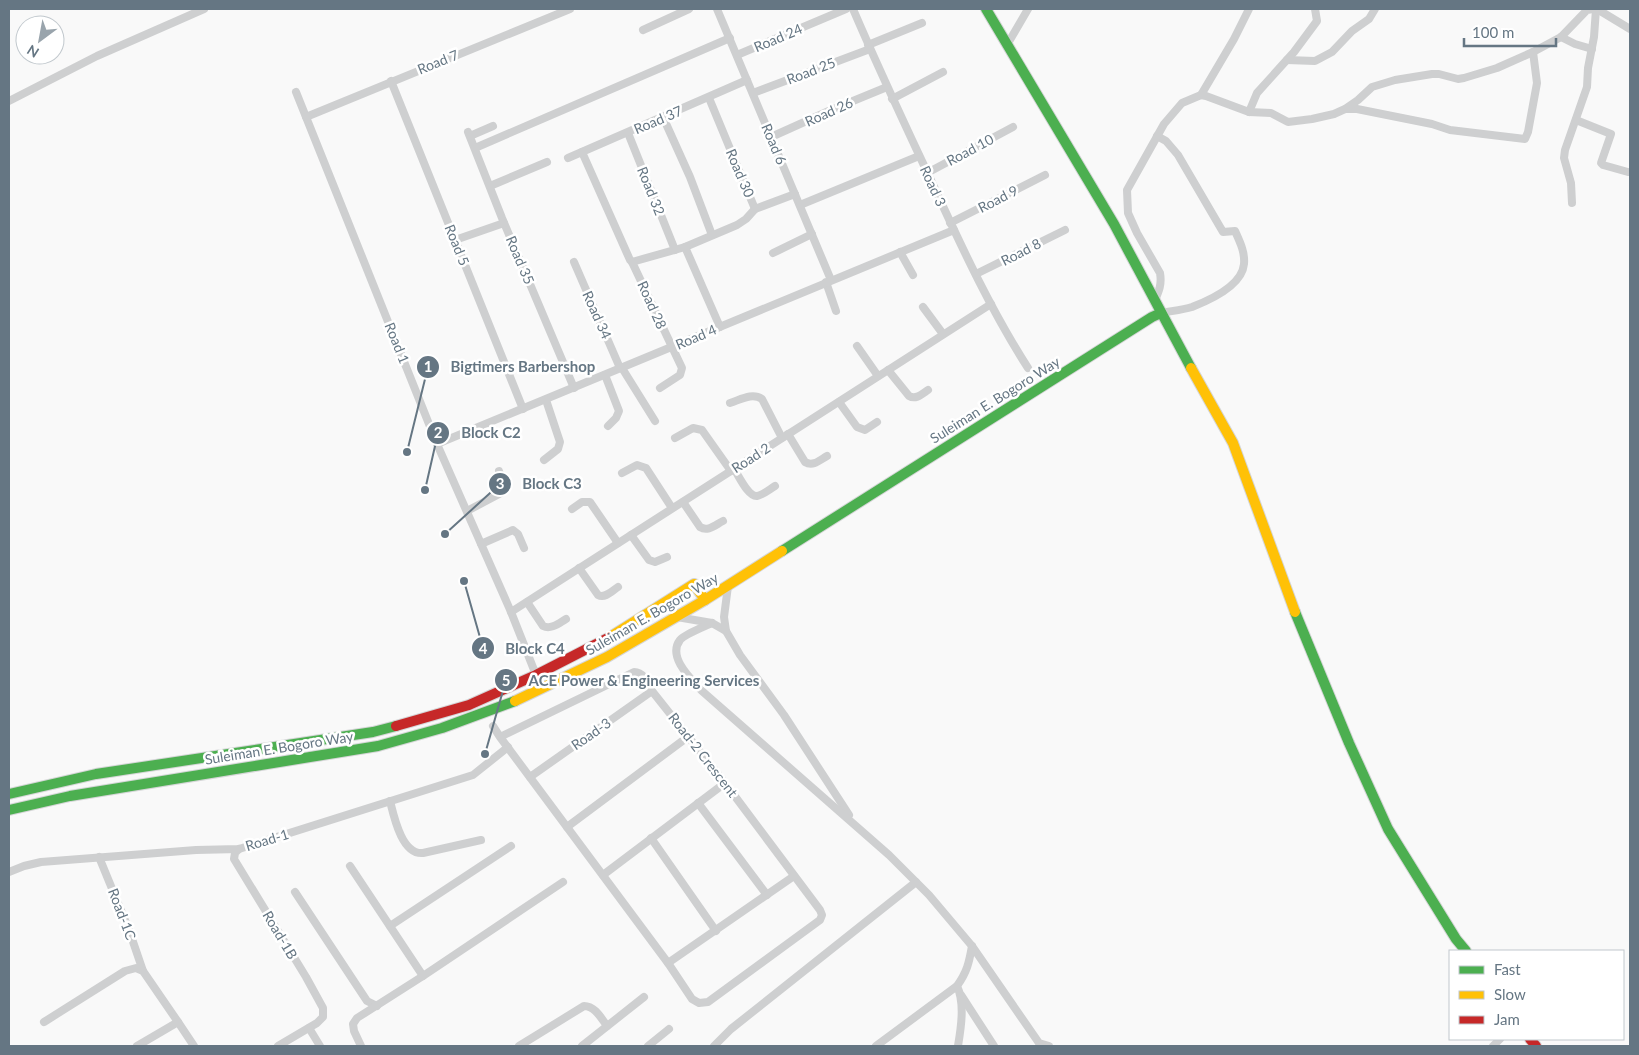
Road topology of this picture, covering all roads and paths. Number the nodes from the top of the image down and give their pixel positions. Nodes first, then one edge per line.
1 (204, 9) edge
2 (570, 9) edge
3 (689, 9) edge
4 (717, 9) edge
5 (846, 9) edge
6 (853, 9) edge
7 (986, 9) edge
8 (1028, 9) edge
9 (1249, 9) edge
10 (1315, 9) edge
11 (1375, 9) edge
12 (1595, 9) edge
13 (922, 23) dead end
14 (1630, 29) edge
15 (643, 30) dead end
16 (1560, 37) junction
17 (730, 38) junction
18 (1007, 45) junction
19 (869, 47) junction
20 (1592, 49) junction
21 (1533, 52) junction
22 (737, 55) junction
23 (1287, 60) junction
24 (943, 72) dead end
25 (748, 80) junction
26 (391, 81) junction
27 (886, 87) junction
28 (296, 92) dead end
29 (753, 93) junction
30 (1201, 95) junction
31 (709, 98) junction
32 (892, 99) junction
33 (9, 101) edge
34 (1345, 109) junction
35 (1249, 112) junction
36 (306, 117) junction
37 (664, 117) junction
38 (1576, 120) junction
39 (493, 126) dead end
40 (1013, 128) dead end
41 (628, 133) junction
42 (1157, 136) junction
43 (771, 137) junction
44 (474, 148) junction
45 (582, 152) junction
46 (919, 156) junction
47 (568, 158) dead end
48 (547, 162) dead end
49 (1628, 172) dead end
50 (927, 173) junction
51 (1045, 175) dead end
52 (490, 186) junction
53 (795, 194) junction
54 (1572, 203) dead end
55 (800, 205) junction
56 (755, 209) junction
57 (504, 222) junction
58 (952, 226) junction
59 (1065, 230) dead end
60 (812, 234) junction
61 (712, 235) junction
62 (455, 240) junction
63 (686, 247) junction
64 (675, 250) junction
65 (900, 252) junction
66 (773, 253) dead end
67 (574, 262) dead end
68 (632, 262) junction
69 (976, 274) junction
70 (913, 275) dead end
71 (828, 281) junction
72 (1155, 300) junction
73 (991, 304) junction
74 (923, 307) dead end
75 (836, 312) dead end
76 (1161, 313) junction
77 (720, 327) junction
78 (943, 334) junction
79 (857, 346) dead end
80 (671, 347) junction
81 (621, 368) junction
82 (1028, 368) dead end
83 (888, 370) junction
84 (605, 375) junction
85 (878, 376) junction
86 (574, 388) junction
87 (660, 388) dead end
88 (928, 390) dead end
89 (546, 400) junction
90 (839, 402) junction
91 (730, 403) dead end
92 (524, 409) junction
93 (655, 421) dead end
94 (877, 422) dead end
95 (608, 426) dead end
96 (785, 436) junction
97 (675, 438) dead end
98 (437, 444) junction
99 (827, 456) dead end
100 (544, 460) dead end
101 (732, 470) junction
102 (499, 471) dead end
103 (622, 473) dead end
104 (775, 486) dead end
105 (683, 502) junction
106 (672, 508) junction
107 (572, 509) dead end
108 (467, 511) junction
109 (723, 520) dead end
110 (631, 535) junction
111 (618, 543) junction
112 (481, 544) junction
113 (524, 548) dead end
114 (667, 557) dead end
115 (579, 568) junction
116 (728, 586) junction
117 (618, 587) dead end
118 (705, 600) junction
119 (527, 602) junction
120 (511, 612) junction
121 (677, 617) junction
122 (566, 619) dead end
123 (712, 623) junction
124 (726, 631) junction
125 (536, 675) junction
126 (652, 690) junction
127 (493, 726) dead end
128 (689, 736) junction
129 (500, 737) junction
130 (508, 747) junction
131 (530, 776) junction
132 (725, 783) junction
133 (9, 794) edge
134 (390, 801) junction
135 (698, 803) junction
136 (9, 810) edge
137 (856, 825) junction
138 (567, 826) junction
139 (651, 838) junction
140 (481, 840) dead end
141 (510, 846) dead end
142 (239, 849) junction
143 (99, 857) junction
144 (350, 866) dead end
145 (9, 872) edge
146 (603, 875) junction
147 (794, 876) junction
148 (563, 882) dead end
149 (916, 882) junction
150 (295, 892) dead end
151 (767, 895) junction
152 (390, 926) junction
153 (716, 931) junction
154 (972, 946) junction
155 (1465, 950) edge
156 (668, 964) junction
157 (143, 971) junction
158 (423, 976) junction
159 (958, 989) junction
160 (644, 997) dead end
161 (377, 1006) junction
162 (44, 1022) dead end
163 (178, 1022) junction
164 (607, 1026) junction
165 (308, 1028) junction
166 (669, 1029) dead end
167 (1040, 1045) edge
168 (137, 1046) edge
169 (194, 1046) edge
170 (278, 1046) edge
171 (320, 1046) edge
172 (361, 1046) edge
173 (520, 1046) edge
174 (582, 1046) edge
175 (648, 1046) edge
176 (714, 1046) edge
177 (876, 1046) edge
178 (958, 1046) edge
179 (994, 1046) edge
180 (1049, 1046) edge

1 - 33 street
2 - 26 street, Road 7
3 - 15 street
4 - 17 street, Road 6
5 - 22 street, Road 24
6 - 19 street, Road 3
7 - 18 main road
8 - 18 street
9 - 30 street
10 - 23 street
11 - 23 street
12 - 14 street
12 - 16 street
12 - 20 street
13 - 19 street, Road 25
16 - 20 street
16 - 21 street
17 - 22 street, Road 6
17 - 44 street
18 - 72 main road
19 - 27 street, Road 3
19 - 29 street, Road 25
20 - 38 street
21 - 34 street
21 - 34 street
22 - 25 street, Road 6
23 - 35 street
24 - 32 street
25 - 29 street, Road 6
25 - 31 street, Road 37
26 - 36 street, Road 7
26 - 62 street, Road 5
27 - 32 street, Road 3
27 - 43 street, Road 26
28 - 36 street, Road 1
29 - 43 street, Road 6
30 - 35 street
30 - 42 street
31 - 37 street, Road 37
31 - 56 street, Road 30
32 - 46 street, Road 3
34 - 35 street
36 - 98 street, Road 1
37 - 41 street, Road 37
37 - 61 street
38 - 49 street
38 - 54 street
39 - 44 street, Road 35
40 - 50 street, Road 10
41 - 45 street, Road 37
41 - 64 street, Road 32
42 - 72 street
42 - 76 street
43 - 53 street, Road 6
44 - 52 street, Road 35
45 - 47 street, Road 37
45 - 68 street, Road 28
46 - 50 street, Road 3
46 - 55 street
48 - 52 street
50 - 58 street, Road 3
51 - 58 street, Road 9
52 - 57 street, Road 35
53 - 55 street, Road 6
53 - 56 street, Road 30
55 - 60 street, Road 6
56 - 61 street
57 - 62 street
57 - 86 street, Road 35
58 - 65 street, Road 4
58 - 69 street, Road 3
59 - 69 street, Road 8
60 - 66 street
60 - 71 street, Road 6
61 - 63 street
62 - 92 street, Road 5
63 - 64 street
63 - 77 street
64 - 68 street
65 - 70 street
65 - 71 street, Road 4
67 - 81 street, Road 34
68 - 80 street, Road 28
69 - 73 street, Road 3
71 - 75 street, Road 6
71 - 77 street, Road 4
72 - 76 main road
73 - 78 street, Road 2
73 - 82 street, Road 3
74 - 78 street
76 - 116 main road, Suleiman E. Bogoro Way
76 - 155 main road
77 - 80 street, Road 4
78 - 83 street, Road 2
79 - 85 street
80 - 81 street, Road 4
80 - 87 street, Road 28
81 - 84 street, Road 4
81 - 93 street, Road 34
83 - 85 street, Road 2
83 - 88 street
84 - 86 street, Road 4
84 - 95 street
85 - 90 street, Road 2
86 - 89 street, Road 4
89 - 92 street, Road 4
89 - 100 street
90 - 94 street
90 - 96 street, Road 2
91 - 96 street
92 - 98 street, Road 4
96 - 99 street
96 - 101 street, Road 2
97 - 101 street
98 - 108 street, Road 1
101 - 104 street
101 - 105 street, Road 2
102 - 108 street
103 - 106 street
105 - 106 street, Road 2
105 - 109 street
106 - 110 street, Road 2
107 - 111 street
108 - 112 street, Road 1
110 - 111 street, Road 2
110 - 114 street
111 - 115 street, Road 2
112 - 113 street
112 - 120 street, Road 1
115 - 117 street
115 - 119 street, Road 2
116 - 118 main road, Suleiman E. Bogoro Way
116 - 124 street
118 - 121 main road, Suleiman E. Bogoro Way
118 - 125 main road, Suleiman E. Bogoro Way
119 - 120 street, Road 2
119 - 122 street
120 - 125 street, Road 1
121 - 123 street
121 - 136 main road, Suleiman E. Bogoro Way
123 - 124 street
123 - 137 street
124 - 137 street
125 - 133 main road, Suleiman E. Bogoro Way
126 - 128 street, Road-2 Crescent
126 - 129 street, Road-2 Crescent
126 - 131 street, Road-3
127 - 129 street
128 - 132 street, Road-2 Crescent
128 - 138 street
129 - 130 street
130 - 131 street
130 - 134 street, Road-1
131 - 138 street
132 - 135 street
132 - 147 street, Road-2 Crescent
134 - 140 street
134 - 142 street, Road-1
135 - 139 street
135 - 151 street
137 - 149 street
138 - 146 street
139 - 146 street
139 - 153 street
141 - 152 street
142 - 143 street, Road-1
142 - 165 street, Road-1B
143 - 145 street, Road-1
143 - 157 street, Road-1C
144 - 152 street
146 - 156 street
147 - 151 street
147 - 156 street, Road-2 Crescent
148 - 158 street
149 - 154 street
149 - 176 street
150 - 161 street
151 - 153 street
152 - 158 street
153 - 156 street
154 - 159 street
154 - 167 street
157 - 162 street
157 - 163 street, Road-1C
158 - 161 street
159 - 177 street
159 - 178 street
159 - 179 street
160 - 164 street
161 - 172 street
163 - 168 street
163 - 169 street, Road-1C
164 - 173 street
164 - 174 street
165 - 170 street
165 - 171 street
166 - 175 street
167 - 180 street

